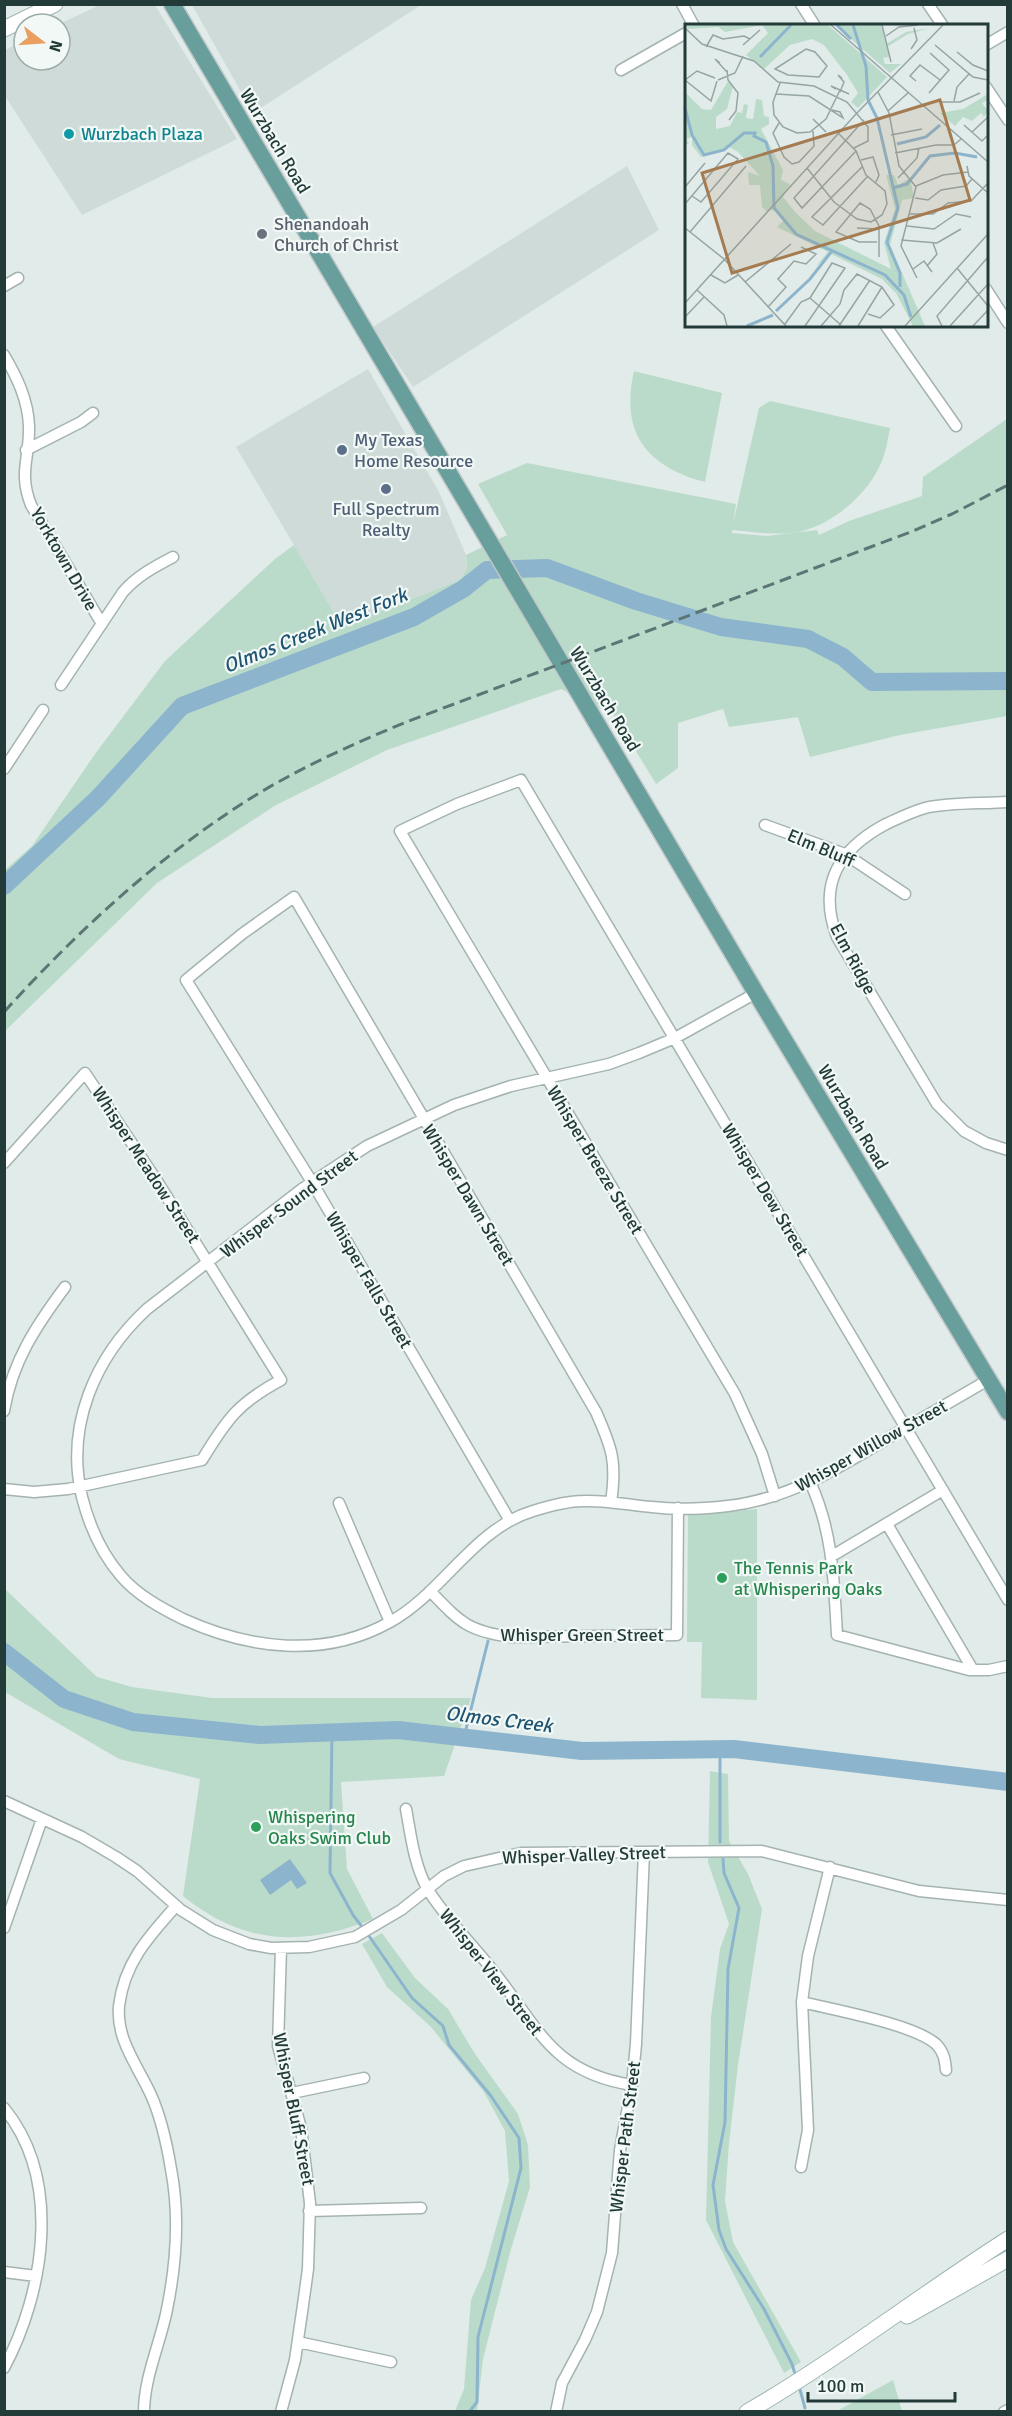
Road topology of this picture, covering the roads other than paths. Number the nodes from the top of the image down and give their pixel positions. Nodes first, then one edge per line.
1 (55, 4) edge
2 (172, 4) edge
3 (682, 4) edge
4 (801, 4) edge
5 (928, 4) edge
6 (693, 24) edge
7 (814, 24) edge
8 (942, 24) edge
9 (4, 29) edge
10 (1008, 32) edge
11 (685, 34) edge
12 (988, 44) edge
13 (621, 70) dead end
14 (988, 89) edge
15 (1008, 120) edge
16 (18, 278) dead end
17 (4, 286) edge
18 (988, 291) edge
19 (1008, 323) edge
20 (887, 327) edge
21 (4, 355) edge
22 (93, 413) dead end
23 (956, 426) dead end
24 (26, 450) junction
25 (173, 557) dead end
26 (102, 624) junction
27 (61, 685) dead end
28 (43, 710) dead end
29 (4, 769) edge
30 (521, 780) joint
31 (1008, 802) edge
32 (765, 825) dead end
33 (845, 854) junction
34 (905, 894) dead end
35 (294, 897) joint
36 (756, 993) junction
37 (675, 1038) junction
38 (546, 1078) junction
39 (424, 1120) junction
40 (1008, 1150) edge
41 (4, 1163) edge
42 (312, 1182) junction
43 (209, 1263) junction
44 (65, 1287) dead end
45 (988, 1380) junction
46 (4, 1411) edge
47 (1008, 1412) edge
48 (906, 1428) junction
49 (810, 1482) junction
50 (81, 1486) junction
51 (4, 1489) edge
52 (943, 1490) junction
53 (775, 1496) junction
54 (611, 1502) junction
55 (339, 1503) dead end
56 (678, 1508) junction
57 (510, 1521) junction
58 (887, 1524) junction
59 (832, 1556) junction
60 (430, 1591) junction
61 (1008, 1600) edge
62 (390, 1622) junction
63 (1008, 1666) edge
64 (973, 1670) junction
65 (4, 1801) edge
66 (406, 1809) dead end
67 (42, 1818) junction
68 (644, 1851) junction
69 (830, 1867) junction
70 (427, 1889) junction
71 (1008, 1900) edge
72 (176, 1905) junction
73 (4, 1928) edge
74 (281, 1948) junction
75 (802, 2002) junction
76 (946, 2070) dead end
77 (364, 2078) dead end
78 (632, 2085) junction
79 (292, 2093) junction
80 (4, 2108) edge
81 (801, 2167) dead end
82 (422, 2208) dead end
83 (309, 2211) junction
84 (1008, 2239) edge
85 (1008, 2259) edge
86 (4, 2272) edge
87 (36, 2276) junction
88 (297, 2342) junction
89 (854, 2344) junction
90 (391, 2362) dead end
91 (4, 2368) edge
92 (144, 2412) edge
93 (281, 2412) edge
94 (556, 2412) edge
95 (747, 2412) edge

1 - 9 main road
2 - 36 main road, Wurzbach Road
3 - 6 street
4 - 7 street
5 - 8 street
10 - 12 street
11 - 13 street
14 - 15 street
16 - 17 street
18 - 19 street
20 - 23 street
21 - 24 street, Yorktown Drive
22 - 24 street
24 - 26 street, Yorktown Drive
25 - 26 street
26 - 27 street
28 - 29 street
30 - 37 street, Whisper Dew Street
30 - 38 street, Whisper Breeze Street
31 - 33 street, Elm Ridge
32 - 33 street, Elm Bluff
33 - 34 street, Elm Bluff
33 - 40 street, Elm Ridge
35 - 39 street, Whisper Dawn Street
35 - 42 street, Whisper Falls Street
36 - 37 street, Whisper Sound Street
36 - 45 main road, Wurzbach Road
37 - 38 street, Whisper Sound Street
37 - 48 street, Whisper Dew Street
38 - 39 street, Whisper Sound Street
38 - 53 street, Whisper Breeze Street
39 - 42 street, Whisper Sound Street
39 - 54 street, Whisper Dawn Street
41 - 43 street, Whisper Meadow Street
42 - 43 street, Whisper Sound Street
42 - 57 street, Whisper Falls Street
43 - 50 street, Whisper Sound Street
43 - 50 street, Whisper Meadow Street
44 - 46 street
45 - 47 main road, Wurzbach Road
45 - 48 street, Whisper Willow Street
48 - 49 street, Whisper Willow Street
48 - 52 street, Whisper Dew Street
49 - 53 street, Whisper Willow Street
49 - 59 street
50 - 51 street
50 - 62 street, Whisper Willow Street
52 - 58 street
52 - 61 street, Whisper Dew Street
53 - 56 street, Whisper Willow Street
54 - 56 street, Whisper Willow Street
54 - 57 street, Whisper Willow Street
55 - 62 street
56 - 60 street, Whisper Green Street
57 - 60 street, Whisper Willow Street
58 - 59 street
58 - 64 street
59 - 64 street
60 - 62 street, Whisper Willow Street
63 - 64 street
65 - 67 street, Whisper Valley Street
66 - 70 street, Whisper View Street
67 - 72 street, Whisper Valley Street
67 - 73 street
68 - 69 street, Whisper Valley Street
68 - 70 street, Whisper Valley Street
68 - 78 street, Whisper Path Street
69 - 71 street, Whisper Valley Street
69 - 75 street
70 - 74 street, Whisper Valley Street
70 - 78 street, Whisper View Street
72 - 74 street, Whisper Valley Street
72 - 92 street
74 - 79 street, Whisper Bluff Street
75 - 76 street
75 - 81 street
77 - 79 street
78 - 94 street, Whisper Path Street
79 - 83 street, Whisper Bluff Street
80 - 87 street
82 - 83 street
83 - 88 street, Whisper Bluff Street
84 - 89 main road
85 - 89 main road
86 - 87 street
87 - 91 street
88 - 90 street
88 - 93 street, Whisper Bluff Street
89 - 95 main road

